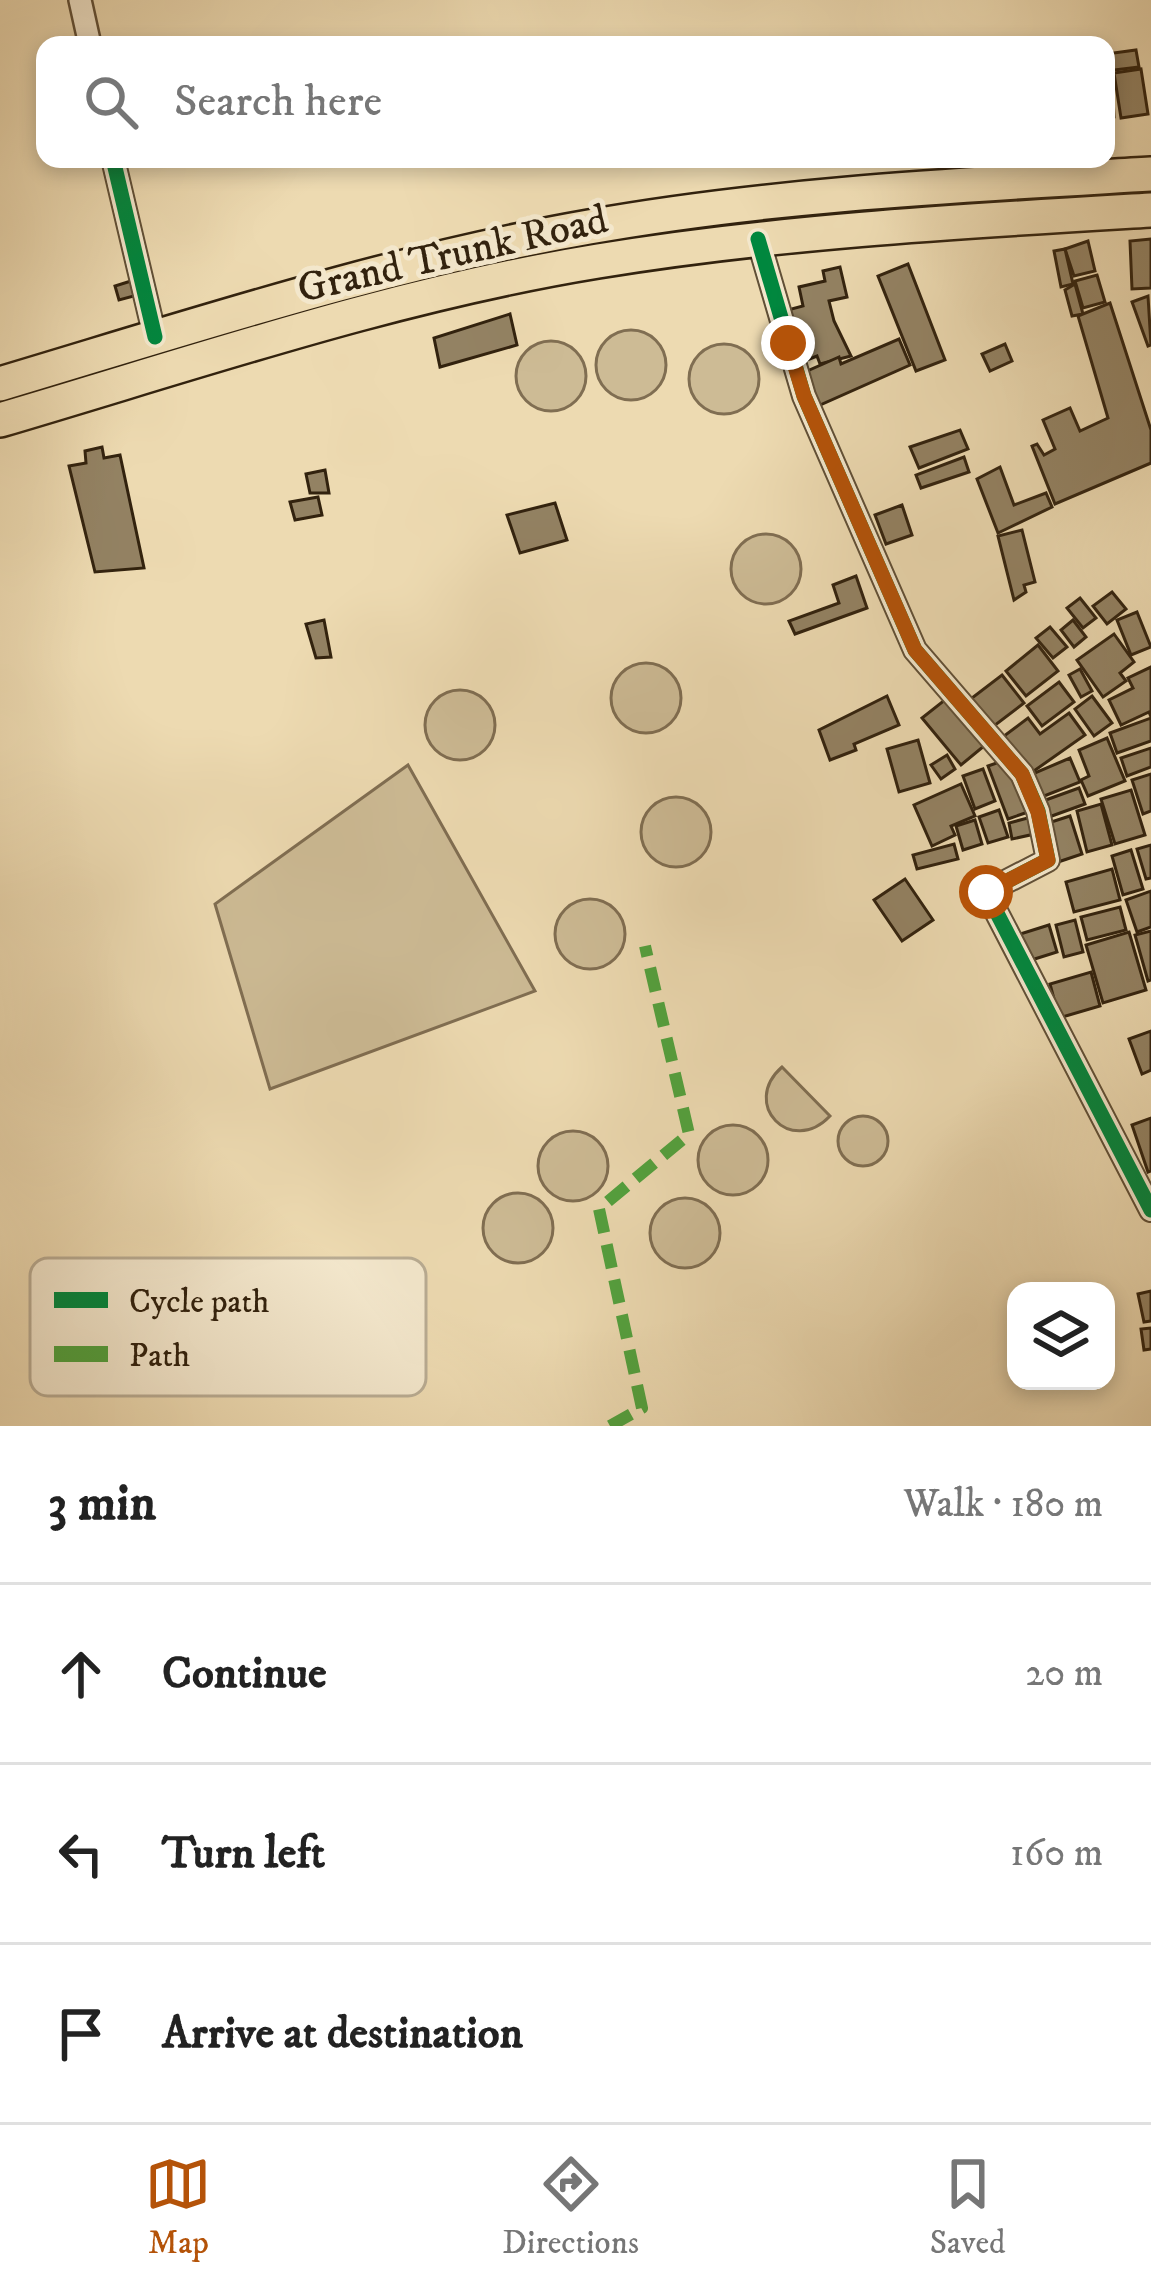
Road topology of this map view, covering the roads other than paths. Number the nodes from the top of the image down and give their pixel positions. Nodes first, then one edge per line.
1 (80, 0) edge
2 (88, 36) edge
3 (115, 168) edge
4 (1151, 175) edge
5 (1051, 180) junction
6 (1151, 210) edge
7 (1054, 215) junction
8 (758, 238) junction
9 (308, 293) junction
10 (320, 327) junction
11 (155, 338) junction
12 (0, 384) edge
13 (0, 420) edge
14 (1151, 1210) edge

1 - 2 street
3 - 11 street
4 - 5 highway, Grand Trunk Road
5 - 7 highway
5 - 9 highway, Grand Trunk Road
6 - 7 highway, Grand Trunk Road
7 - 8 highway, Grand Trunk Road
8 - 10 highway, Grand Trunk Road
8 - 14 street
9 - 10 highway
9 - 11 highway, Grand Trunk Road
10 - 13 highway, Grand Trunk Road
11 - 12 highway, Grand Trunk Road

